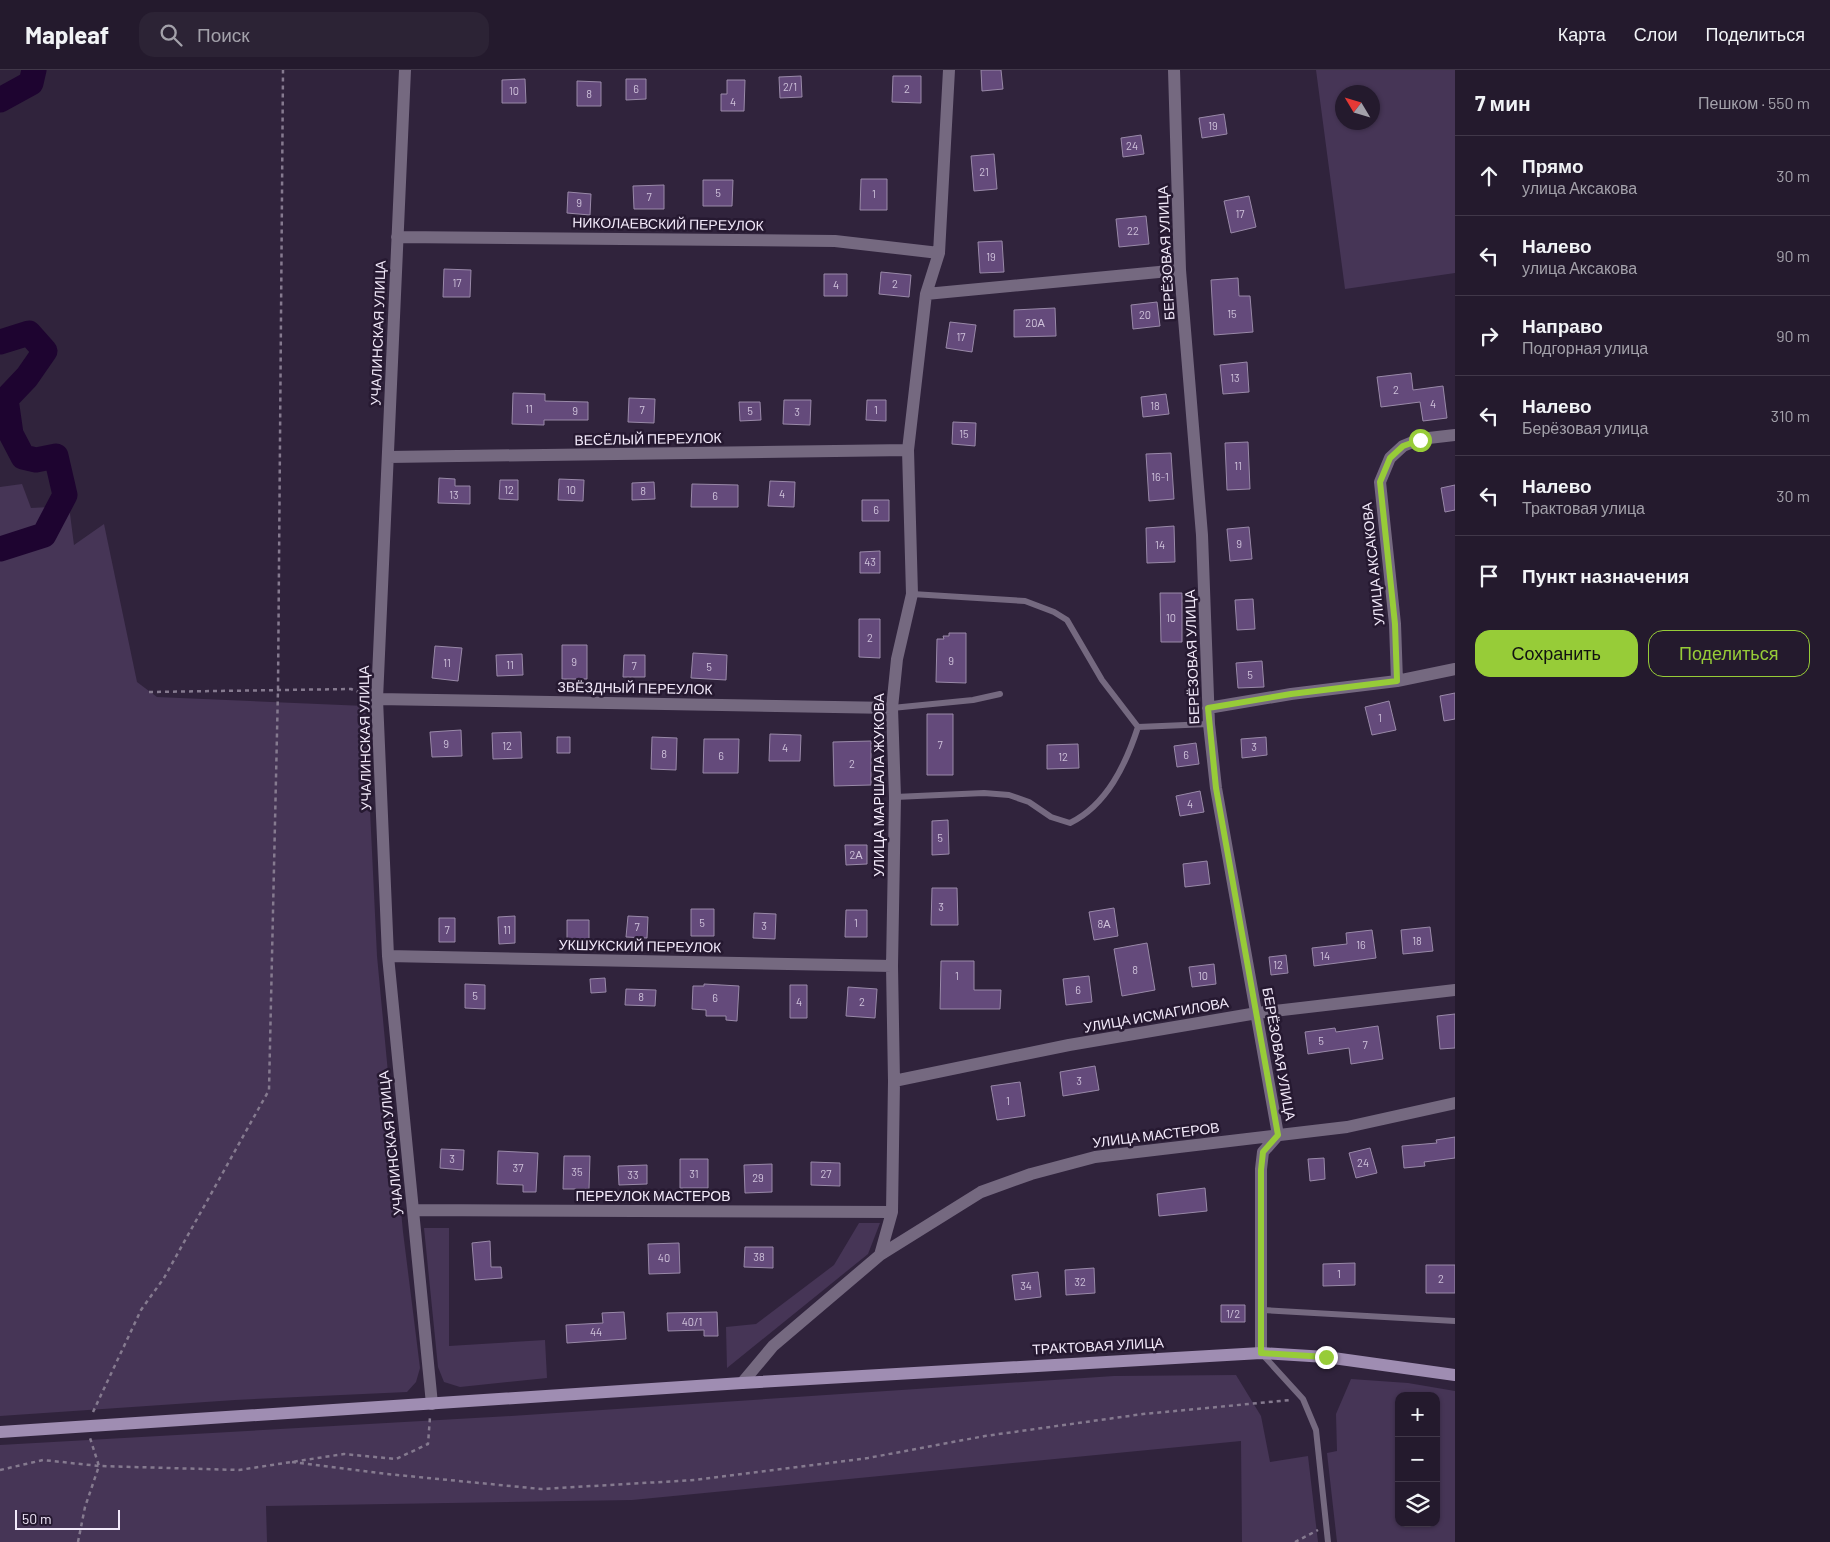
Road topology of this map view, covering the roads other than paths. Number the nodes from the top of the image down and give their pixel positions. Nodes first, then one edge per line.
1 (405, 70) edge
2 (949, 70) edge
3 (1174, 70) edge
4 (397, 237) junction
5 (939, 253) junction
6 (1180, 270) junction
7 (926, 294) junction
8 (1455, 435) edge
9 (908, 450) junction
10 (388, 457) junction
11 (912, 594) junction
12 (1455, 669) edge
13 (1397, 681) junction
14 (1000, 694) dead end
15 (377, 699) junction
16 (892, 708) junction
17 (1208, 708) junction
18 (1209, 724) junction
19 (1138, 727) junction
20 (895, 797) junction
21 (388, 956) junction
22 (892, 966) junction
23 (1455, 990) edge
24 (1257, 1013) junction
25 (894, 1081) junction
26 (1455, 1103) edge
27 (1278, 1135) junction
28 (413, 1210) junction
29 (892, 1212) junction
30 (880, 1255) junction
31 (1262, 1310) junction
32 (1455, 1321) edge
33 (1261, 1353) junction
34 (1455, 1375) edge
35 (742, 1383) junction
36 (432, 1404) junction
37 (1, 1432) edge
38 (1328, 1542) edge

1 - 4 street, УЧАЛИНСКАЯ УЛИЦА
2 - 5 street, УЛИЦА МАРШАЛА ЖУКОВА
3 - 6 street, БЕРЁЗОВАЯ УЛИЦА
4 - 5 street, НИКОЛАЕВСКИЙ ПЕРЕУЛОК
4 - 10 street, УЧАЛИНСКАЯ УЛИЦА
5 - 7 street, УЛИЦА МАРШАЛА ЖУКОВА
6 - 7 street
6 - 17 street, БЕРЁЗОВАЯ УЛИЦА
7 - 9 street, УЛИЦА МАРШАЛА ЖУКОВА
8 - 13 street, УЛИЦА АКСАКОВА
9 - 10 street, ВЕСЁЛЫЙ ПЕРЕУЛОК
9 - 11 street, УЛИЦА МАРШАЛА ЖУКОВА
10 - 15 street, УЧАЛИНСКАЯ УЛИЦА
11 - 16 street, УЛИЦА МАРШАЛА ЖУКОВА
11 - 19 lane
12 - 13 street
13 - 17 street
14 - 16 lane
15 - 16 street, ЗВЁЗДНЫЙ ПЕРЕУЛОК
15 - 21 street, УЧАЛИНСКАЯ УЛИЦА
16 - 20 street, УЛИЦА МАРШАЛА ЖУКОВА
17 - 18 street, БЕРЁЗОВАЯ УЛИЦА
18 - 19 lane
18 - 24 street, БЕРЁЗОВАЯ УЛИЦА
19 - 20 lane
20 - 22 street, УЛИЦА МАРШАЛА ЖУКОВА
21 - 22 street, УКШУКСКИЙ ПЕРЕУЛОК
21 - 28 street, УЧАЛИНСКАЯ УЛИЦА
22 - 25 street, УЛИЦА МАРШАЛА ЖУКОВА
23 - 24 street, УЛИЦА ИСМАГИЛОВА
24 - 25 street, УЛИЦА ИСМАГИЛОВА
24 - 27 street, БЕРЁЗОВАЯ УЛИЦА
25 - 29 street, УЛИЦА МАРШАЛА ЖУКОВА
26 - 27 street, УЛИЦА МАСТЕРОВ
27 - 30 street, УЛИЦА МАСТЕРОВ
27 - 31 street, БЕРЁЗОВАЯ УЛИЦА
28 - 29 street, ПЕРЕУЛОК МАСТЕРОВ
28 - 36 street, УЧАЛИНСКАЯ УЛИЦА
29 - 30 street, УЛИЦА МАРШАЛА ЖУКОВА
30 - 35 street
31 - 32 lane
31 - 33 street, БЕРЁЗОВАЯ УЛИЦА
33 - 34 main road, ТРАКТОВАЯ УЛИЦА
33 - 35 main road, ТРАКТОВАЯ УЛИЦА
33 - 38 lane
35 - 36 main road, ТРАКТОВАЯ УЛИЦА
36 - 37 main road, ТРАКТОВАЯ УЛИЦА

